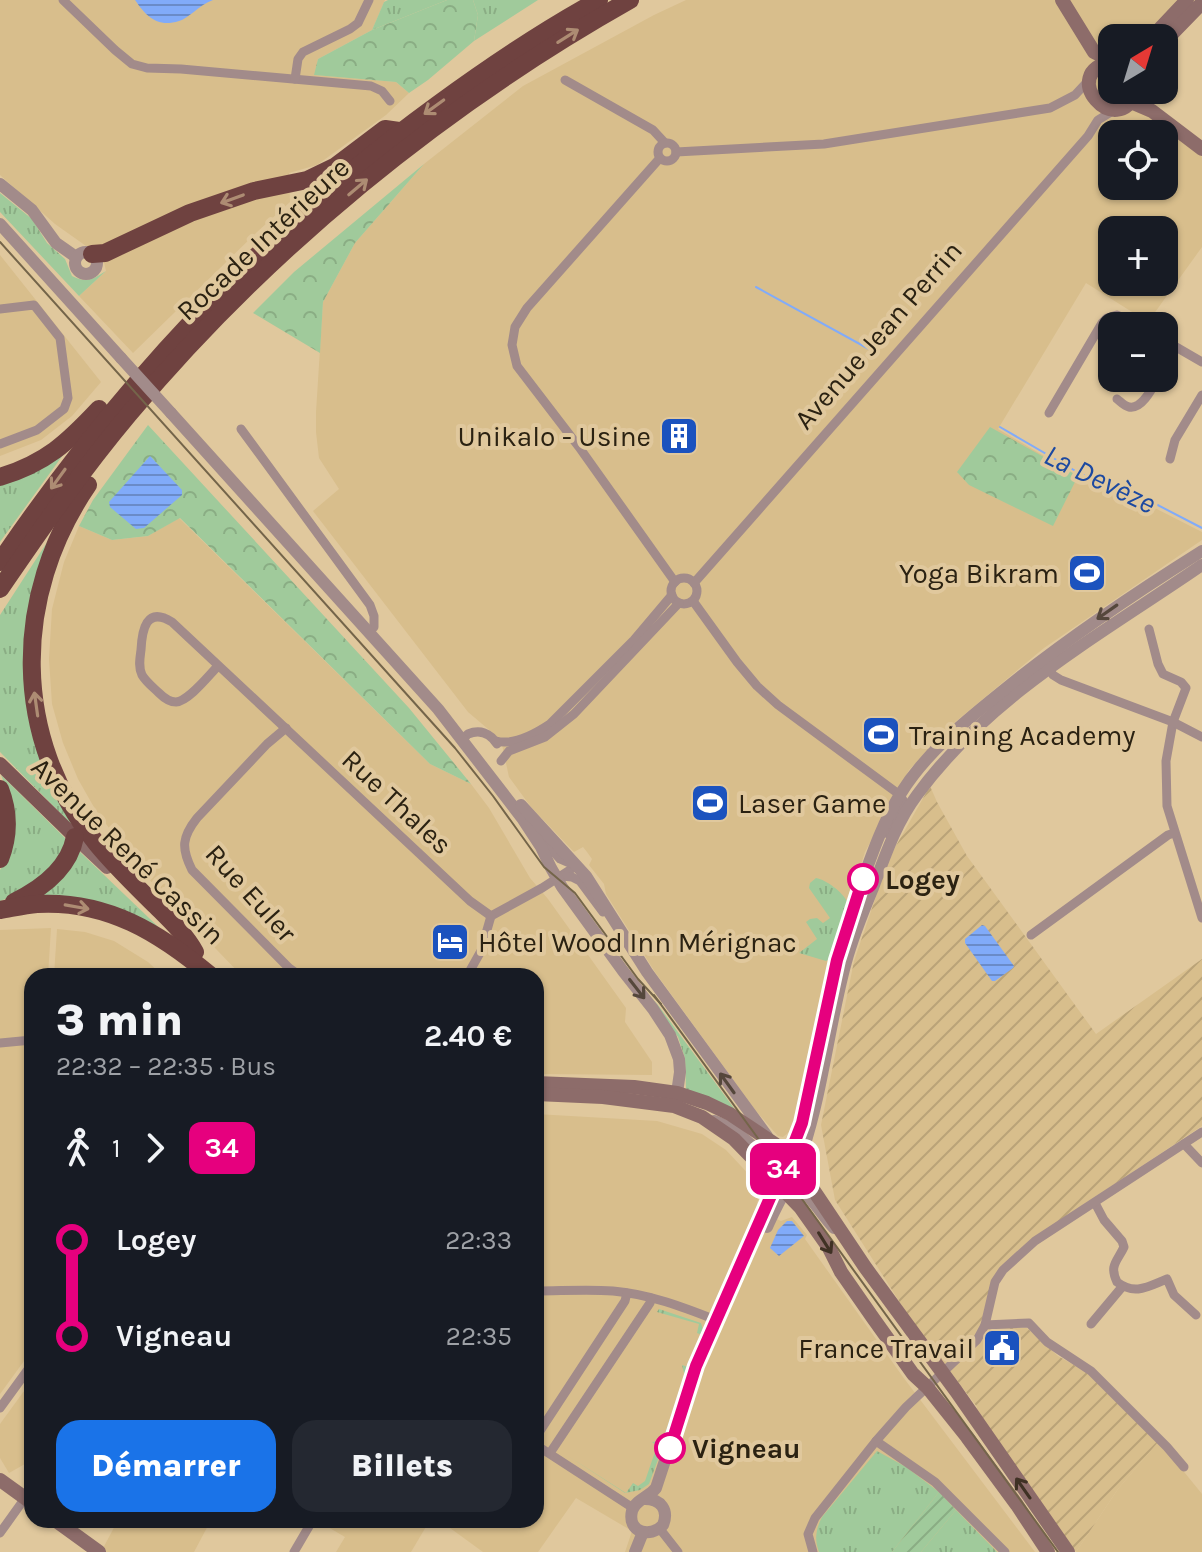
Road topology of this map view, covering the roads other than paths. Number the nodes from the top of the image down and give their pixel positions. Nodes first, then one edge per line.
1 (63, 0) edge
2 (369, 0) edge
3 (599, 0) edge
4 (630, 0) edge
5 (1062, 0) edge
6 (1187, 0) edge
7 (1202, 3) edge
8 (1164, 24) edge
9 (1178, 28) edge
10 (1094, 52) junction
11 (1098, 54) edge
12 (1098, 68) edge
13 (1092, 74) junction
14 (295, 79) junction
15 (565, 80) dead end
16 (1075, 95) junction
17 (390, 101) dead end
18 (1095, 101) junction
19 (1123, 104) edge
20 (1144, 104) edge
21 (1116, 109) junction
22 (1098, 120) junction
23 (401, 131) junction
24 (665, 143) junction
25 (1202, 149) edge
26 (676, 152) junction
27 (660, 158) junction
28 (0, 184) edge
29 (0, 225) edge
30 (84, 256) joint
31 (218, 292) junction
32 (0, 309) edge
33 (1098, 333) edge
34 (1178, 349) edge
35 (1202, 362) edge
36 (161, 378) junction
37 (1149, 392) edge
38 (1202, 395) edge
39 (1117, 399) dead end
40 (1049, 413) dead end
41 (241, 429) dead end
42 (0, 444) edge
43 (1170, 459) dead end
44 (0, 477) edge
45 (1202, 551) edge
46 (0, 562) edge
47 (1202, 565) edge
48 (675, 582) junction
49 (694, 583) junction
50 (0, 589) edge
51 (676, 599) junction
52 (693, 601) junction
53 (1149, 629) dead end
54 (369, 632) junction
55 (1045, 664) junction
56 (218, 666) junction
57 (1173, 722) junction
58 (556, 724) junction
59 (286, 728) junction
60 (1202, 737) edge
61 (465, 741) junction
62 (496, 741) junction
63 (0, 764) edge
64 (493, 766) junction
65 (0, 789) edge
66 (900, 795) junction
67 (917, 795) junction
68 (522, 818) junction
69 (1174, 833) junction
70 (75, 837) junction
71 (0, 859) edge
72 (883, 859) junction
73 (576, 866) junction
74 (559, 878) junction
75 (0, 908) edge
76 (491, 916) junction
77 (1202, 918) edge
78 (1031, 935) dead end
79 (631, 945) junction
80 (195, 952) junction
81 (200, 968) edge
82 (212, 968) edge
83 (289, 968) edge
84 (471, 968) edge
85 (24, 1041) edge
86 (0, 1043) edge
87 (544, 1083) edge
88 (677, 1093) junction
89 (544, 1094) edge
90 (695, 1113) junction
91 (1202, 1132) edge
92 (775, 1144) junction
93 (1184, 1144) junction
94 (1202, 1163) edge
95 (786, 1175) junction
96 (1095, 1203) junction
97 (841, 1272) junction
98 (1122, 1287) junction
99 (544, 1291) edge
100 (627, 1293) junction
101 (651, 1298) junction
102 (1187, 1308) junction
103 (1196, 1315) dead end
104 (1180, 1317) dead end
105 (716, 1320) junction
106 (1091, 1324) dead end
107 (985, 1325) junction
108 (593, 1351) junction
109 (611, 1362) junction
110 (583, 1367) junction
111 (942, 1372) junction
112 (24, 1375) edge
113 (600, 1378) junction
114 (927, 1387) junction
115 (0, 1408) edge
116 (544, 1425) edge
117 (990, 1440) junction
118 (876, 1441) junction
119 (544, 1450) edge
120 (550, 1453) junction
121 (1184, 1467) dead end
122 (0, 1480) edge
123 (24, 1498) edge
124 (645, 1499) junction
125 (662, 1505) junction
126 (24, 1506) edge
127 (633, 1508) junction
128 (67, 1528) edge
129 (308, 1528) edge
130 (660, 1529) junction
131 (643, 1532) junction
132 (0, 1533) edge
133 (99, 1552) edge
134 (294, 1552) edge
135 (635, 1552) edge
136 (678, 1552) edge
137 (813, 1552) edge
138 (1005, 1552) edge
139 (1048, 1552) edge
140 (1068, 1552) edge

1 - 14 street
2 - 14 street
3 -> 23 highway
36 -> 4 highway, Rocade Intérieure
5 - 10 main road
6 - 8 main road
7 - 9 main road
10 - 11 main road
10 - 13 main road
12 - 13 main road
13 - 16 street
13 - 18 main road
14 - 17 street
15 - 24 street
16 - 18 street
16 - 26 street
18 - 21 main road
18 - 22 street
19 - 21 main road
20 - 25 main road
21 - 22 street, Avenue Jean Perrin
22 - 49 street, Avenue Jean Perrin
23 -> 30 highway
23 - 31 highway
24 - 26 street
24 - 27 street
26 - 27 street
27 - 48 street
28 - 30 street
29 - 54 street, bridge
31 - 44 highway
31 -> 46 highway
32 - 42 street
33 - 40 street
34 - 35 street
36 - 50 highway, Rocade Intérieure
80 -> 36 highway
37 - 39 street
38 - 43 street
41 - 54 street
45 -> 55 street
47 - 55 street
48 - 49 street
48 - 51 street
49 - 52 street
51 - 52 street
51 - 58 street
52 - 66 street
53 - 57 street
54 - 61 street
55 - 57 street
55 - 66 street
55 - 67 street
56 - 56 street, Rue Thales
56 - 59 street, Rue Thales
57 - 60 street
57 - 69 street
58 - 62 street
58 - 64 street
59 - 76 street, Rue Thales
59 - 83 street, Rue Euler
61 - 62 street
61 - 64 street
62 - 64 street
63 - 70 main road, Avenue René Cassin
64 - 68 street
64 - 73 street
65 - 71 highway
66 - 67 street
66 - 72 street
66 - 95 street
67 - 72 street
68 - 73 street
68 - 74 street
69 - 77 street
69 - 78 street
70 - 75 highway
70 - 80 main road, Avenue René Cassin
72 - 95 street
73 - 74 street
73 - 79 street
74 - 76 street
74 - 79 street
74 -> 88 street
75 -> 81 highway
76 - 84 street
92 -> 79 street
80 - 82 main road, Avenue René Cassin
85 - 86 street
87 - 88 main road
88 - 90 street
88 - 92 main road
89 - 90 main road
90 - 95 main road
91 - 93 street
92 - 95 main road
93 - 94 street
93 - 96 street
95 -> 97 main road
95 - 105 street
95 - 111 main road
95 - 125 street
96 - 98 street
96 - 107 street
97 - 111 main road
97 - 114 main road
98 - 102 street
98 - 106 street
99 - 100 street
100 - 101 street
100 - 108 street
101 - 105 street
101 - 109 street
102 - 103 street
102 - 104 street
105 - 124 street
107 - 111 street
107 - 121 street
108 - 109 street
108 - 110 street
109 - 113 street
110 - 113 street
110 - 116 street
111 - 114 street
111 - 117 main road
112 - 115 street
113 - 120 street
114 - 117 main road
114 - 118 street
114 - 139 main road
140 -> 117 main road
118 - 137 street
118 - 138 street
119 - 120 street
120 - 127 street
122 - 123 main road
124 - 125 street
124 - 127 street
125 - 130 street
126 - 132 street
127 - 131 street
128 - 133 main road
129 - 134 street
130 - 131 street
130 - 136 street
131 - 135 street

